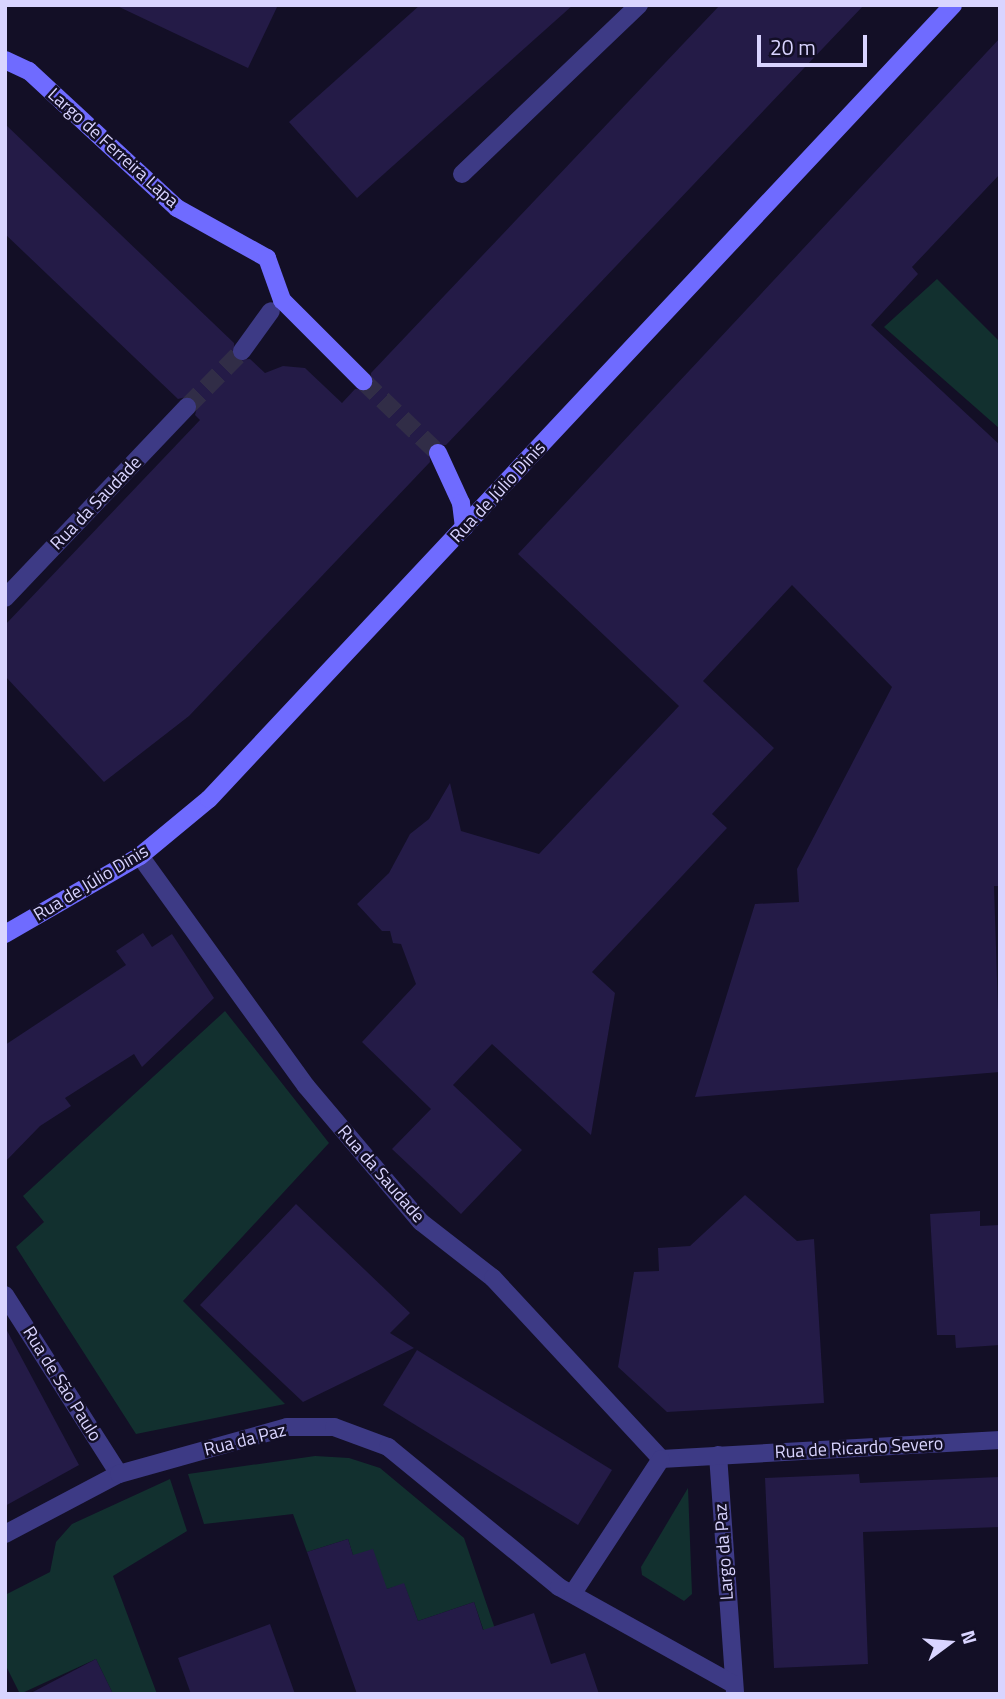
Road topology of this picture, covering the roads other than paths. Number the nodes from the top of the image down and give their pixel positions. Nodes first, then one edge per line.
1 (639, 5) edge
2 (953, 5) edge
3 (5, 60) edge
4 (462, 174) dead end
5 (271, 311) dead end
6 (242, 351) tunnel mouth
7 (363, 382) tunnel mouth
8 (187, 407) tunnel mouth
9 (438, 453) tunnel mouth
10 (464, 528) junction
11 (5, 598) edge
12 (139, 856) junction
13 (5, 934) edge
14 (5, 1295) edge
15 (1000, 1440) edge
16 (718, 1455) junction
17 (661, 1459) junction
18 (119, 1474) junction
19 (5, 1534) edge
20 (573, 1593) junction
21 (734, 1689) edge

1 - 4 street
2 - 10 main road, Rua de Júlio Dinis
3 - 7 main road, Largo de Ferreira Lapa
5 - 6 street
8 - 11 street, Rua da Saudade
9 - 10 main road
10 - 12 main road, Rua de Júlio Dinis
12 - 13 main road, Rua de Júlio Dinis
12 - 17 street, Rua da Saudade
14 - 18 street, Rua de São Paulo
15 - 16 street, Rua de Ricardo Severo
16 - 17 street
16 - 21 street, Largo da Paz
17 - 20 street
18 - 19 street, Rua da Paz
18 - 20 street, Rua da Paz
20 - 21 street, Largo da Paz

